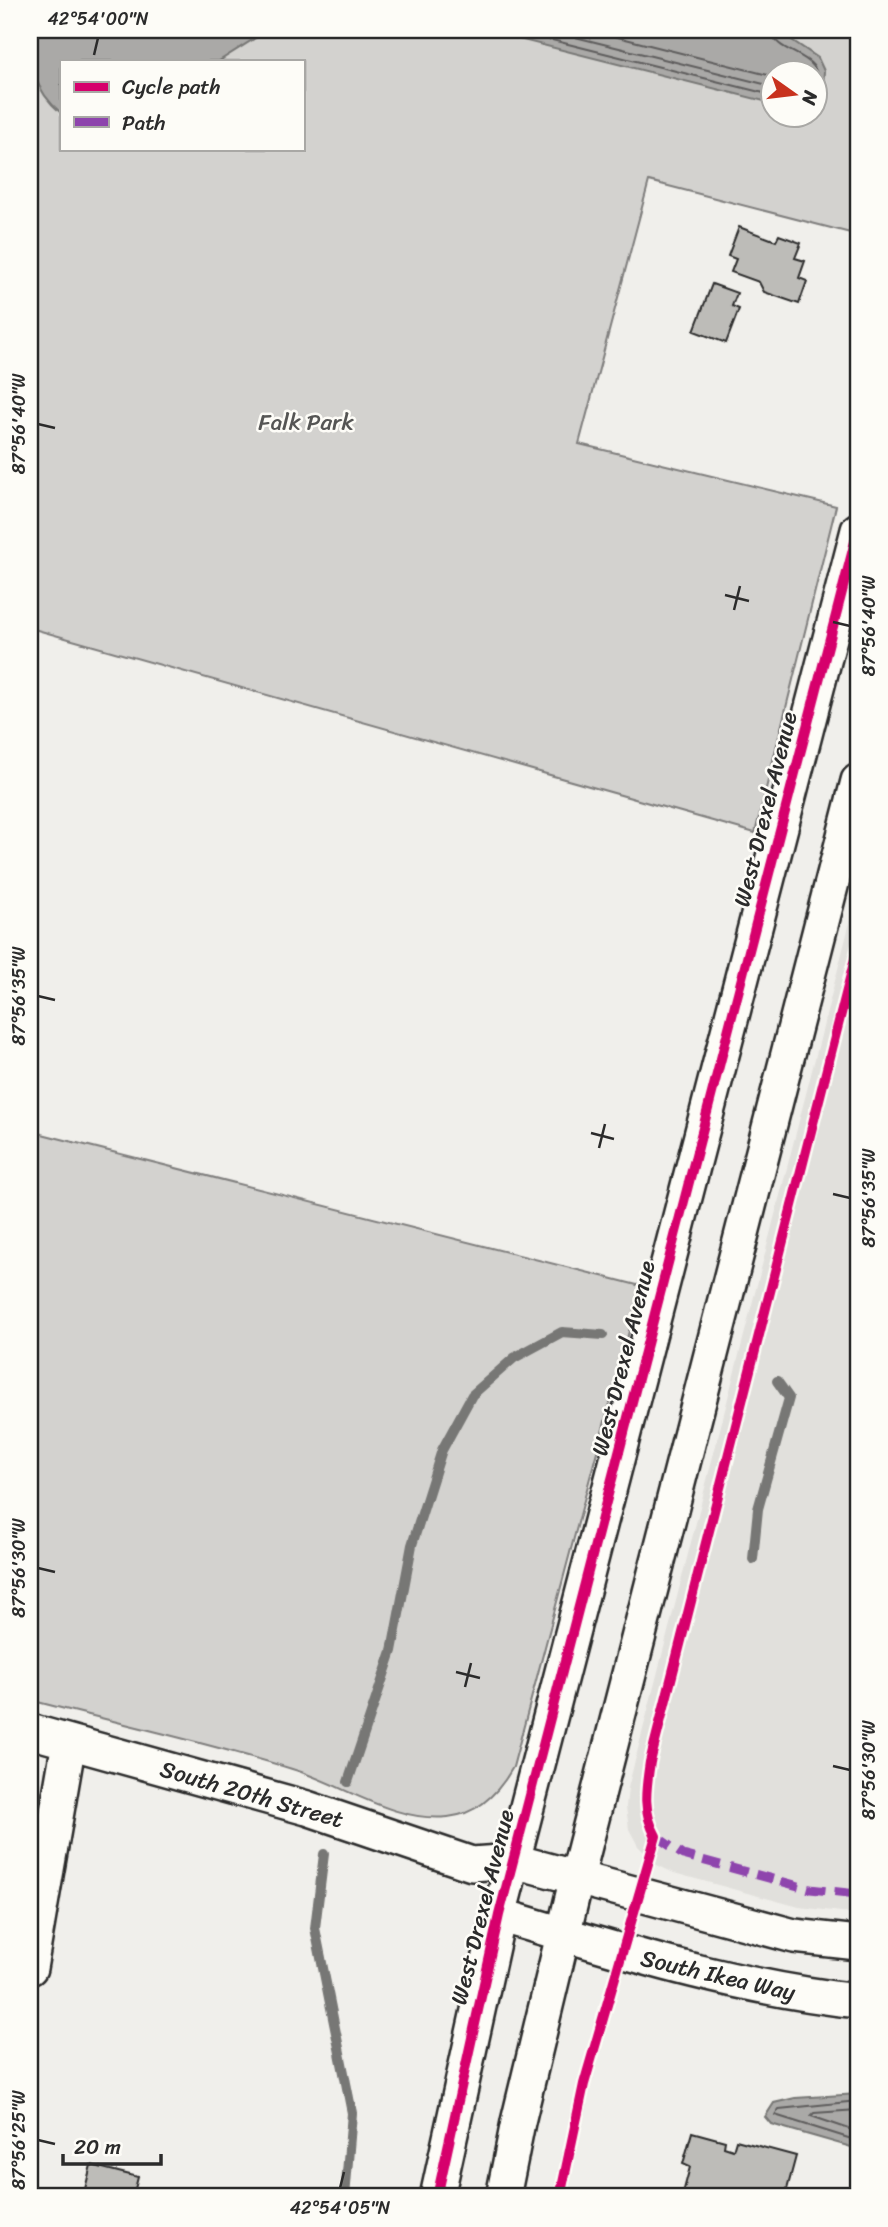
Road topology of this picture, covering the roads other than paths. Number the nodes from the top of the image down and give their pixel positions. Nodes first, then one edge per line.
1 (858, 530) edge
2 (858, 781) edge
3 (30, 1731) edge
4 (69, 1742) junction
5 (514, 1861) junction
6 (472, 1864) junction
7 (578, 1877) junction
8 (499, 1915) junction
9 (564, 1934) junction
10 (858, 1943) edge
11 (30, 1968) edge
12 (858, 2001) edge
13 (437, 2197) edge
14 (503, 2197) edge

1 - 5 street, West Drexel Avenue
2 - 7 street
3 - 4 street, South 20th Street
4 - 6 street, South 20th Street
4 - 11 street
5 - 6 street, South 20th Street
5 - 7 street
5 - 8 street, West Drexel Avenue
6 - 8 street
7 - 9 street
7 - 10 street
8 - 9 street, South Ikea Way
8 - 13 street, West Drexel Avenue
9 - 12 street, South Ikea Way
9 - 14 street

